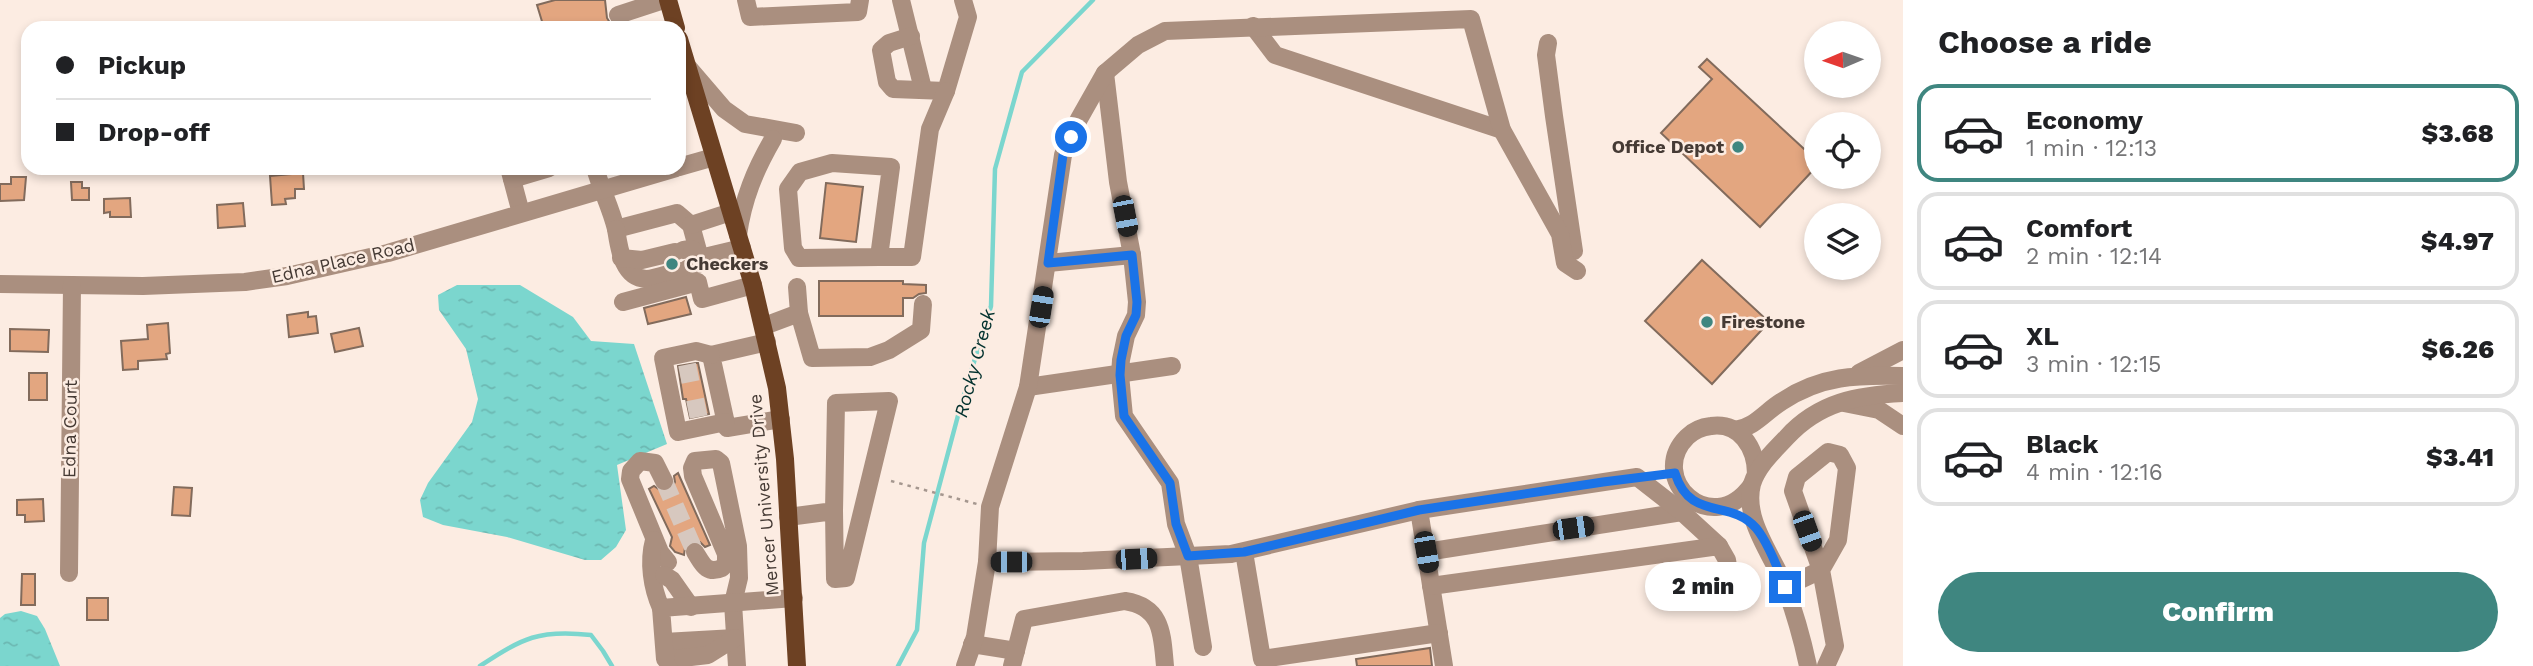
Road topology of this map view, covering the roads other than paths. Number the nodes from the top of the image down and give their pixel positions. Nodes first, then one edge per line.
1 (666, 0) edge
2 (746, 0) edge
3 (860, 0) edge
4 (901, 0) edge
5 (963, 0) edge
6 (618, 15) dead end
7 (674, 21) edge
8 (1253, 26) junction
9 (911, 36) junction
10 (1548, 43) dead end
11 (686, 63) edge
12 (687, 66) junction
13 (1105, 73) junction
14 (923, 89) junction
15 (946, 91) junction
16 (1502, 130) junction
17 (796, 132) dead end
18 (773, 139) dead end
19 (714, 157) junction
20 (686, 166) edge
21 (891, 167) junction
22 (924, 172) junction
23 (511, 175) edge
24 (597, 175) edge
25 (654, 175) edge
26 (601, 190) junction
27 (731, 212) junction
28 (521, 213) junction
29 (691, 225) junction
30 (616, 229) junction
31 (740, 241) junction
32 (1132, 255) junction
33 (879, 257) junction
34 (621, 258) junction
35 (1048, 263) junction
36 (689, 266) junction
37 (0, 284) edge
38 (72, 285) junction
39 (753, 285) junction
40 (797, 287) dead end
41 (623, 302) dead end
42 (923, 304) dead end
43 (799, 313) junction
44 (765, 334) junction
45 (1903, 349) edge
46 (708, 365) junction
47 (1172, 366) dead end
48 (1120, 375) junction
49 (1856, 375) junction
50 (1903, 376) edge
51 (1028, 387) junction
52 (1903, 393) edge
53 (1837, 401) junction
54 (780, 419) junction
55 (726, 422) junction
56 (1903, 426) edge
57 (1735, 430) junction
58 (1675, 473) junction
59 (1637, 477) junction
60 (1754, 480) junction
61 (664, 481) tunnel mouth
62 (1708, 507) junction
63 (1419, 510) junction
64 (834, 511) junction
65 (1682, 512) junction
66 (788, 517) junction
67 (1756, 527) junction
68 (1718, 546) junction
69 (695, 552) tunnel mouth
70 (1244, 552) junction
71 (1426, 552) junction
72 (1188, 556) junction
73 (987, 562) junction
74 (664, 563) junction
75 (1821, 570) junction
76 (69, 573) dead end
77 (1432, 586) junction
78 (1785, 587) junction
79 (1733, 595) dead end
80 (794, 598) junction
81 (733, 603) junction
82 (691, 607) junction
83 (661, 608) junction
84 (1439, 633) junction
85 (735, 638) junction
86 (972, 644) junction
87 (1203, 647) dead end
88 (1014, 659) edge
89 (737, 666) edge
90 (797, 666) edge
91 (965, 666) edge
92 (1166, 666) edge
93 (1444, 666) edge
94 (1808, 666) edge
95 (1826, 666) edge

1 - 6 street
1 - 7 main road
2 - 3 street
4 - 9 street
5 - 15 street
8 - 13 street
8 - 16 street
8 - 16 street
9 - 14 street
9 - 14 street
10 - 16 street
11 - 12 main road, Mercer University Drive
12 - 17 street
12 - 19 main road, Mercer University Drive
13 - 32 street
13 - 35 street
14 - 15 street
15 - 22 street
18 - 31 street
19 - 20 street, Edna Place Road
19 - 27 main road, Mercer University Drive
21 - 22 street
21 - 33 street
21 - 33 street
22 - 33 street
23 - 28 street
24 - 26 street
25 - 26 street, Edna Place Road
26 - 28 street, Edna Place Road
26 - 30 street
27 - 29 street
27 - 31 main road, Mercer University Drive
28 - 38 street, Edna Place Road
29 - 30 street
29 - 36 street
30 - 34 street
31 - 36 street
31 - 39 main road, Mercer University Drive
32 - 35 street
32 - 48 street
34 - 36 street
34 - 36 street
35 - 51 street
37 - 38 street, Edna Place Road
38 - 76 street, Edna Court
39 - 41 street
39 - 44 main road, Mercer University Drive
40 - 43 street
42 - 43 street
43 - 44 street
44 - 46 street
44 - 54 main road, Mercer University Drive
45 - 49 street
46 - 55 street
46 - 55 street
47 - 48 street
48 - 51 street
48 - 72 street
49 - 50 street
49 - 57 street
51 - 73 street
52 - 53 street
53 - 56 street
53 - 60 street
54 - 55 street
54 - 66 main road, Mercer University Drive
57 - 58 street
57 - 60 street
58 - 59 street
58 - 62 street
59 - 63 street
59 - 65 street
60 - 62 street
60 - 67 street
61 - 74 street
62 - 67 street
63 - 70 street
63 - 71 street
64 - 64 street
64 - 66 street
65 - 68 street
65 - 71 street
66 - 80 main road, Mercer University Drive
67 - 78 street
68 - 77 street
68 - 79 street
69 - 81 street
70 - 72 street
70 - 84 street
71 - 77 street
72 - 73 street
72 - 87 street
73 - 86 street
74 - 82 street
74 - 83 street
75 - 75 street
75 - 78 street
75 - 95 street
77 - 84 street
78 - 94 street
80 - 81 street
80 - 90 main road, Mercer University Drive
81 - 82 street
81 - 85 street
82 - 83 street
83 - 85 street
84 - 93 street
85 - 89 street
86 - 88 street
86 - 91 street
88 - 92 street

